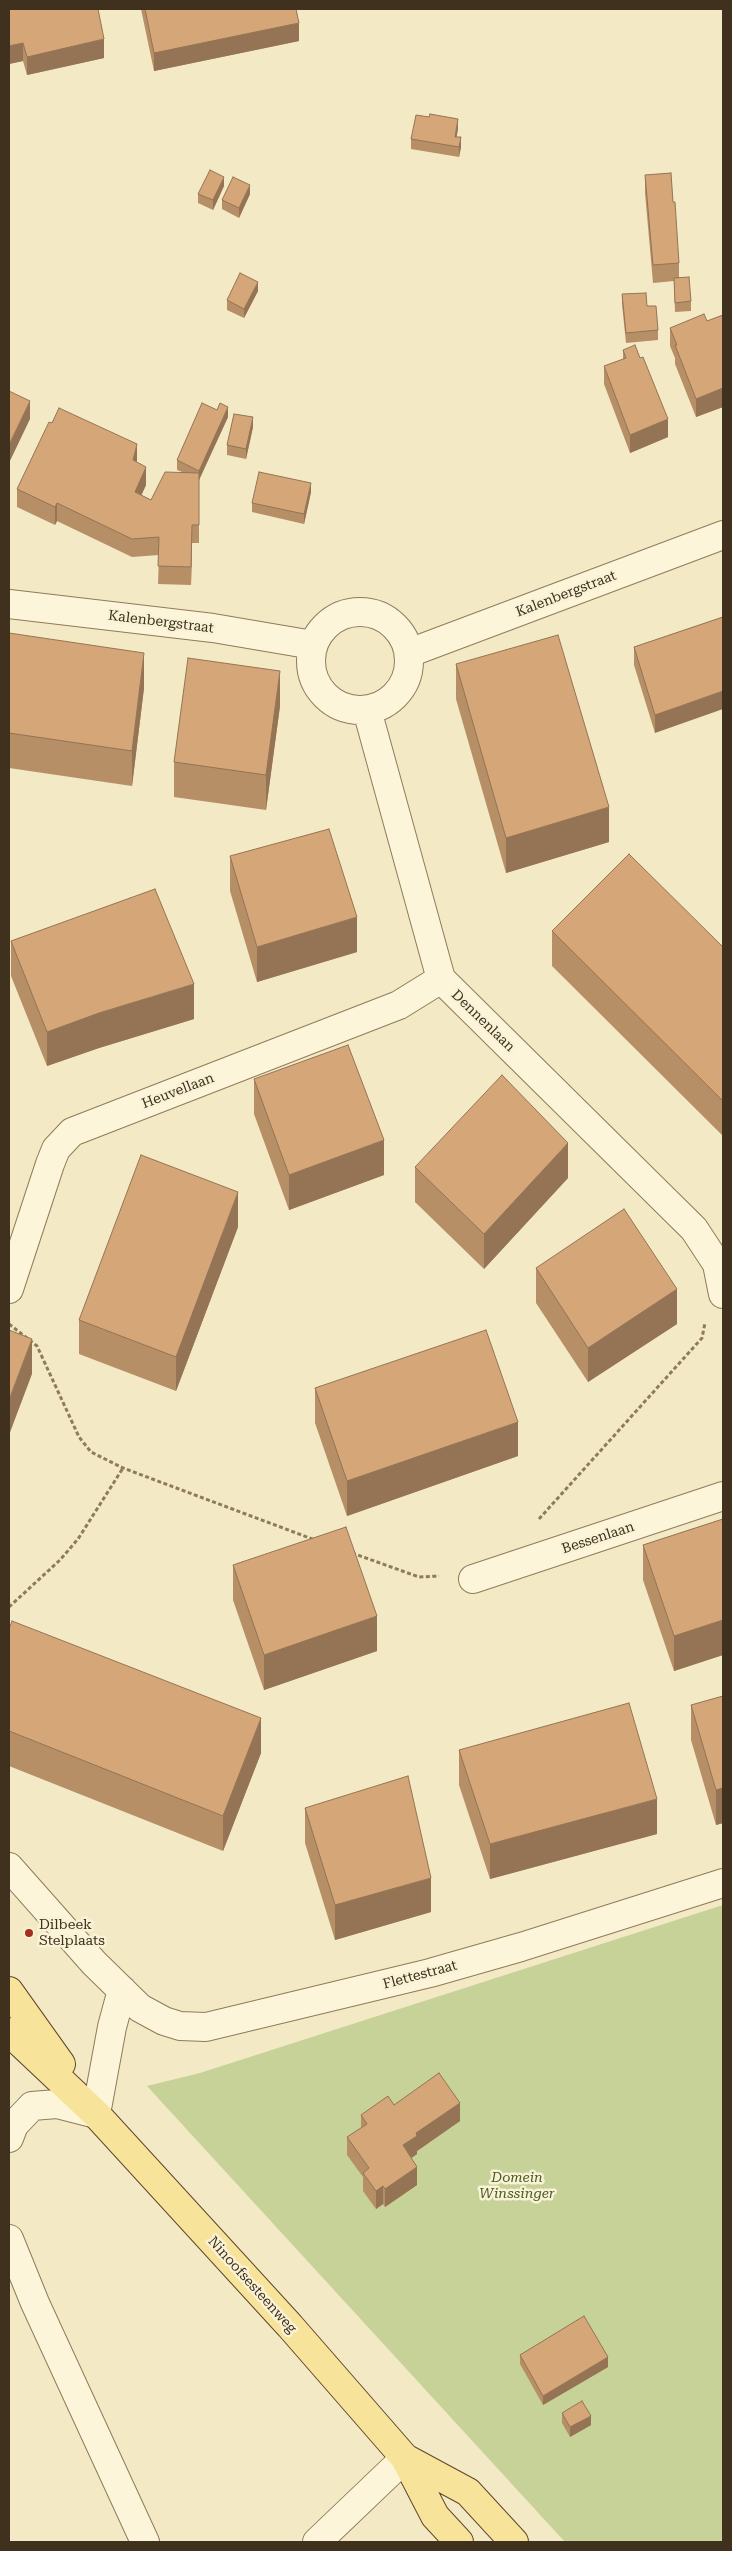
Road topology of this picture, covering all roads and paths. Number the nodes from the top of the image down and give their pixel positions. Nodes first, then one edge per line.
1 (723, 535) edge
2 (9, 604) edge
3 (313, 645) junction
4 (409, 653) junction
5 (367, 710) junction
6 (440, 979) junction
7 (720, 1262) edge
8 (9, 1289) edge
9 (723, 1294) edge
10 (706, 1319) dead end
11 (9, 1323) edge
12 (124, 1468) junction
13 (723, 1496) edge
14 (538, 1521) dead end
15 (321, 1542) edge
16 (348, 1551) edge
17 (479, 1577) joint
18 (9, 1607) edge
19 (9, 1867) edge
20 (723, 1883) edge
21 (122, 1990) junction
22 (9, 1991) edge
23 (9, 2032) edge
24 (96, 2114) junction
25 (9, 2138) edge
26 (9, 2239) edge
27 (405, 2458) junction
28 (145, 2542) edge
29 (317, 2542) edge
30 (459, 2542) edge
31 (514, 2542) edge

1 - 4 street, Kalenbergstraat
2 - 3 street, Kalenbergstraat
3 - 4 street
3 - 5 street
4 - 5 street
5 - 6 street, Dennenlaan
6 - 7 street, Dennenlaan
6 - 8 street, Heuvellaan
7 - 9 street, Dennenlaan
10 - 14 path
11 - 12 path
12 - 15 path
12 - 18 path
13 - 17 street, Bessenlaan
16 - 17 path
19 - 21 street, Flettestraat
20 - 21 street, Flettestraat
21 - 24 street
22 - 24 main road, Ninoofsesteenweg
23 - 24 main road, Ninoofsesteenweg
24 - 25 street
24 - 27 main road, Ninoofsesteenweg
26 - 28 street
27 - 29 street
27 - 30 main road, Ninoofsesteenweg
27 - 31 main road, Ninoofsesteenweg

